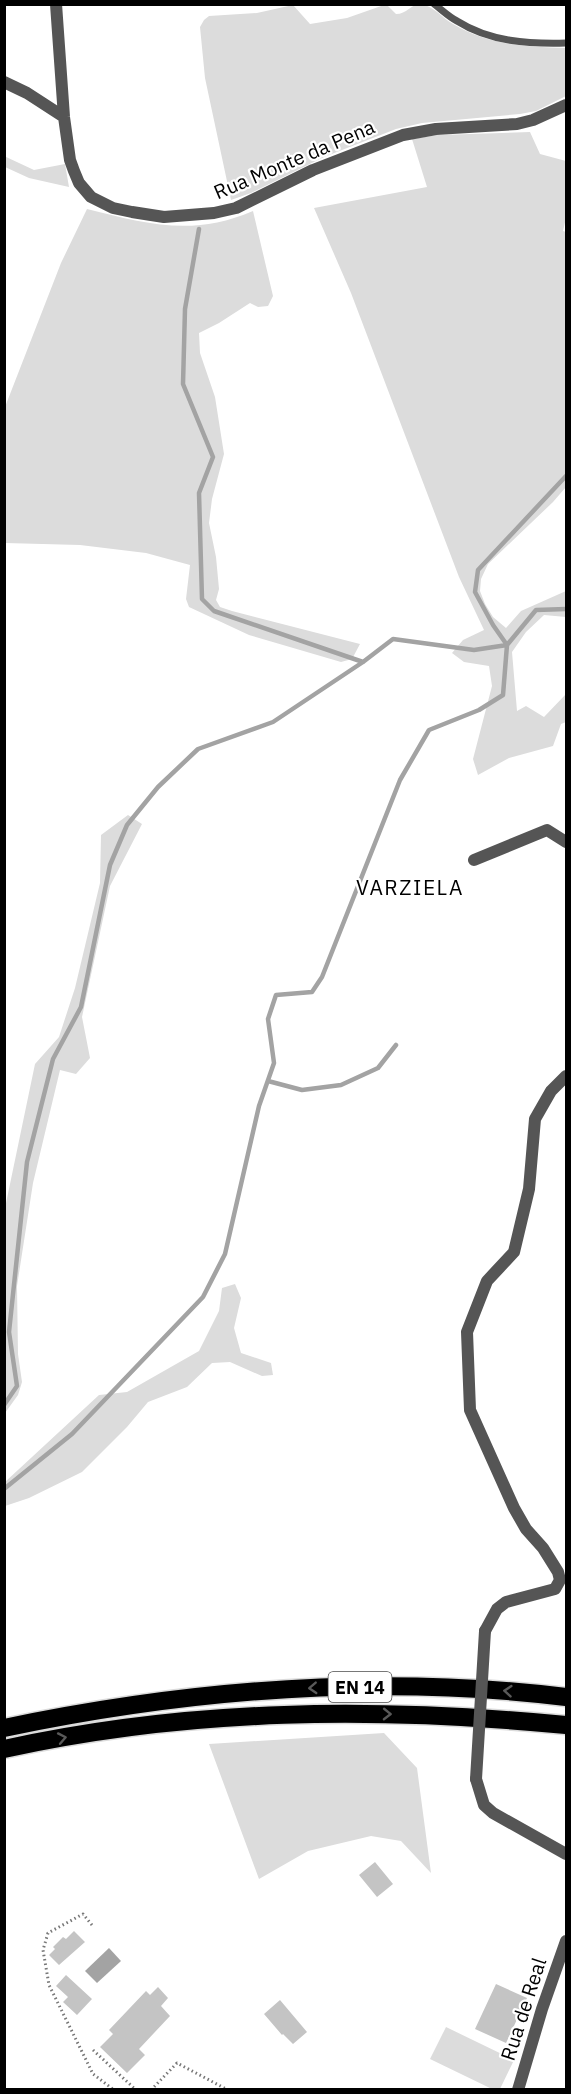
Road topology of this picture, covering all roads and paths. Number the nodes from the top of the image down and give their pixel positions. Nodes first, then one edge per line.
1 (56, 4) edge
2 (434, 4) edge
3 (567, 43) edge
4 (4, 82) edge
5 (567, 105) edge
6 (64, 117) junction
7 (567, 842) edge
8 (474, 861) dead end
9 (567, 1076) edge
10 (567, 1697) edge
11 (504, 1719) junction
12 (567, 1725) edge
13 (4, 1728) edge
14 (567, 1734) edge
15 (4, 1749) edge
16 (567, 1854) edge
17 (92, 1924) dead end
18 (567, 1941) edge
19 (93, 2050) dead end
20 (114, 2090) edge
21 (136, 2090) edge
22 (151, 2090) edge
23 (228, 2090) edge
24 (518, 2090) edge

1 - 6 street, Rua Monte da Pena
2 - 3 lane
4 - 6 street
5 - 6 street, Rua Monte da Pena
7 - 8 street
9 - 16 street, bridge
10 -> 13 highway, EN 14
11 - 12 highway, EN 14
11 - 14 highway, EN 14
15 -> 11 highway, EN 14
17 - 20 path
18 - 24 street, Rua de Real
19 - 21 path
22 - 23 path

